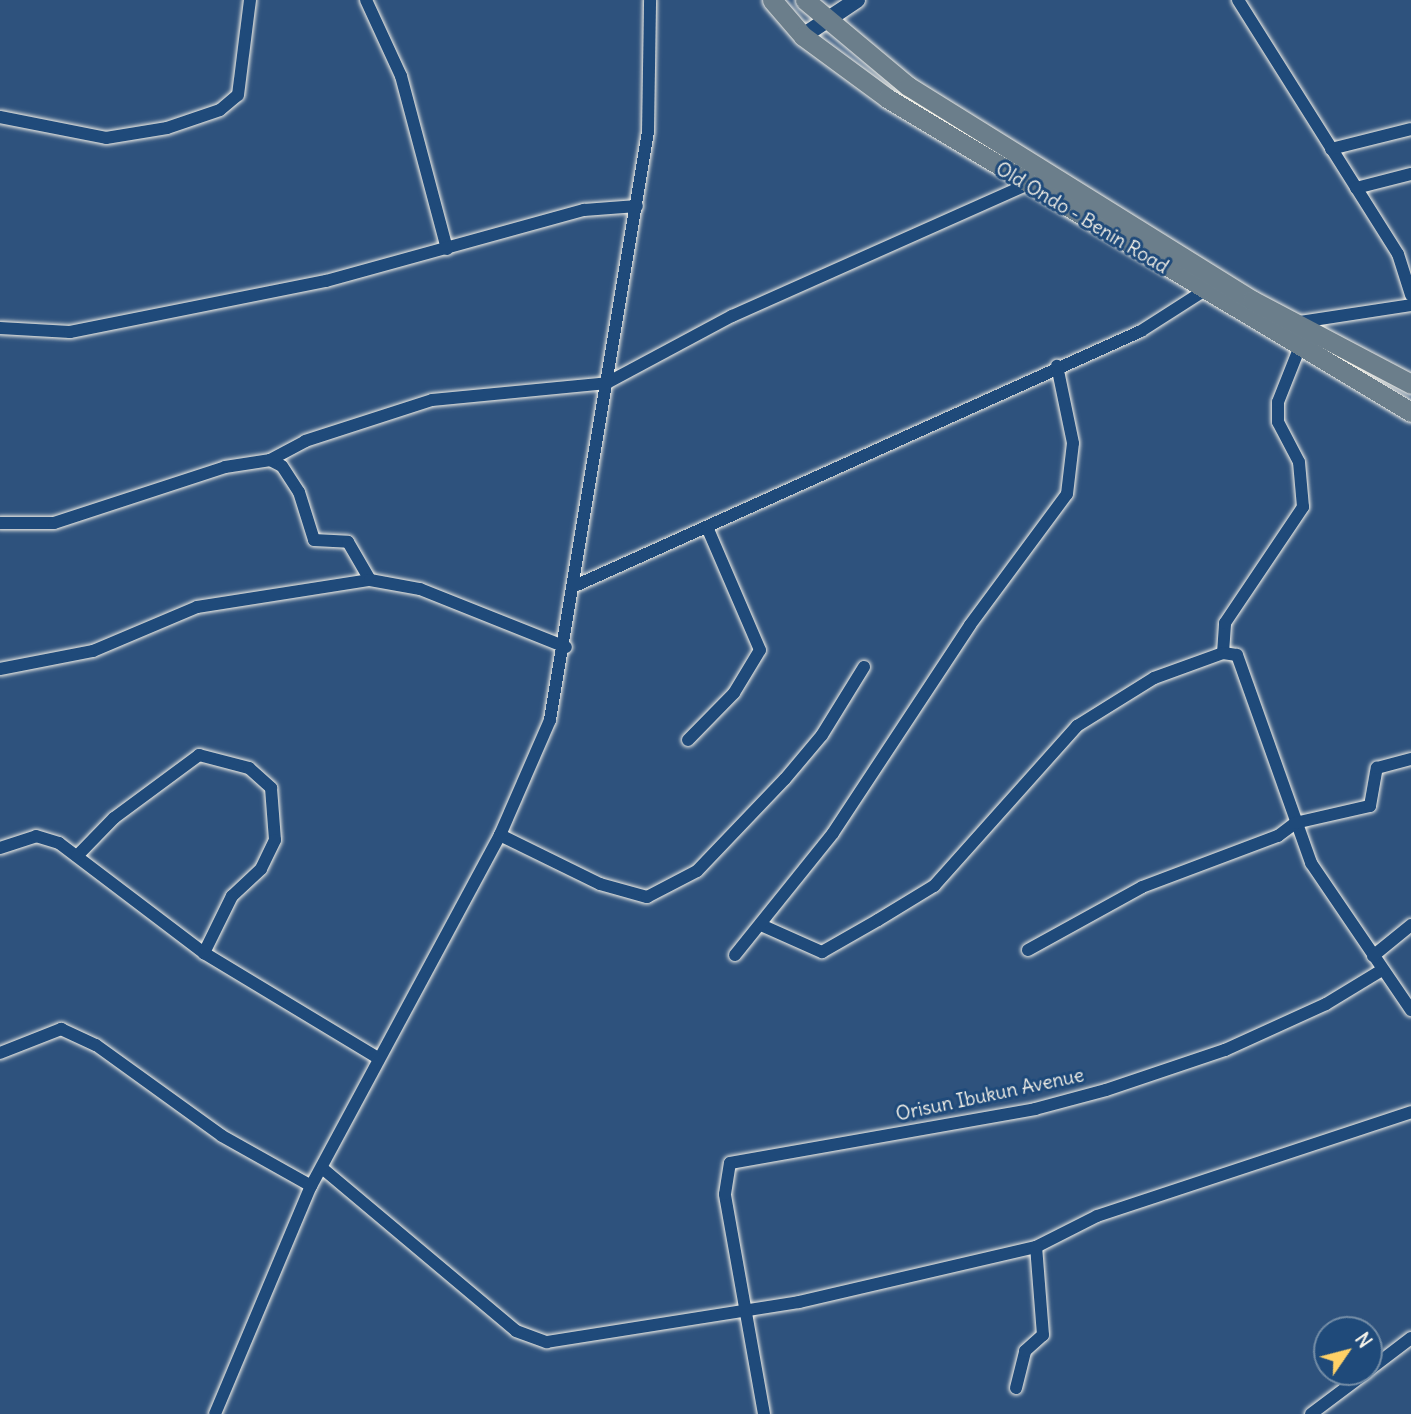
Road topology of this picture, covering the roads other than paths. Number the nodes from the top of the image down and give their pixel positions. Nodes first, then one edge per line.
1 (250, 0) edge
2 (366, 0) edge
3 (650, 0) edge
4 (772, 0) edge
5 (856, 0) edge
6 (1238, 0) edge
7 (813, 2) edge
8 (827, 20) junction
9 (789, 21) junction
10 (803, 36) junction
11 (0, 117) edge
12 (1411, 129) edge
13 (1331, 149) junction
14 (1411, 174) edge
15 (1026, 186) junction
16 (1356, 187) junction
17 (637, 206) junction
18 (447, 248) junction
19 (1202, 292) junction
20 (1411, 295) edge
21 (1411, 305) edge
22 (0, 328) edge
23 (1304, 331) junction
24 (1057, 366) junction
25 (607, 383) junction
26 (1411, 384) edge
27 (1411, 412) edge
28 (270, 460) junction
29 (0, 523) edge
30 (708, 529) junction
31 (370, 580) junction
32 (576, 585) junction
33 (566, 646) junction
34 (1223, 653) junction
35 (864, 667) dead end
36 (0, 669) edge
37 (688, 740) dead end
38 (1411, 759) edge
39 (1296, 823) junction
40 (500, 835) junction
41 (0, 848) edge
42 (77, 856) junction
43 (761, 925) junction
44 (1411, 925) edge
45 (1028, 950) dead end
46 (204, 953) junction
47 (735, 955) dead end
48 (1373, 956) junction
49 (1382, 970) junction
50 (1411, 1010) edge
51 (0, 1052) edge
52 (378, 1058) junction
53 (1411, 1112) edge
54 (321, 1168) junction
55 (311, 1186) junction
56 (1036, 1247) junction
57 (744, 1307) junction
58 (1411, 1338) edge
59 (1383, 1359) edge
60 (1348, 1386) edge
61 (1016, 1388) dead end
62 (215, 1414) edge
63 (764, 1414) edge
64 (1311, 1414) edge

1 - 11 street
2 - 18 street
3 - 17 street
4 - 9 main road, Old Ondo - Benin Road
5 - 8 street
6 - 13 street
7 - 8 main road, Old Ondo - Benin Road
7 - 9 street
8 - 10 street
8 - 23 main road, Old Ondo - Benin Road
9 - 10 main road, Old Ondo - Benin Road
10 - 15 main road, Old Ondo - Benin Road
12 - 13 street
13 - 16 street
14 - 16 street
15 - 19 main road, Old Ondo - Benin Road
15 - 25 street
16 - 20 street
17 - 18 street
17 - 25 street
18 - 22 street
19 - 23 main road, Old Ondo - Benin Road
19 - 24 street
21 - 23 street
23 - 26 main road, Old Ondo - Benin Road
23 - 27 main road, Old Ondo - Benin Road
23 - 34 street
24 - 30 street
24 - 43 street
25 - 28 street
25 - 32 street
28 - 29 street
28 - 31 street
30 - 32 street
30 - 37 street
31 - 33 street
31 - 36 street
32 - 33 street
33 - 40 street
34 - 39 street
34 - 43 street
35 - 40 street
38 - 39 street
39 - 45 street
39 - 48 street
40 - 52 street
41 - 42 street
42 - 46 street
42 - 46 street
43 - 47 street
44 - 48 street
46 - 52 street
48 - 49 street
49 - 50 street
49 - 57 street, Orisun Ibukun Avenue
51 - 55 street
52 - 54 street
53 - 56 street
54 - 55 street
54 - 57 street
55 - 62 street
56 - 57 street
56 - 61 street
57 - 63 street
58 - 59 street
60 - 64 street

